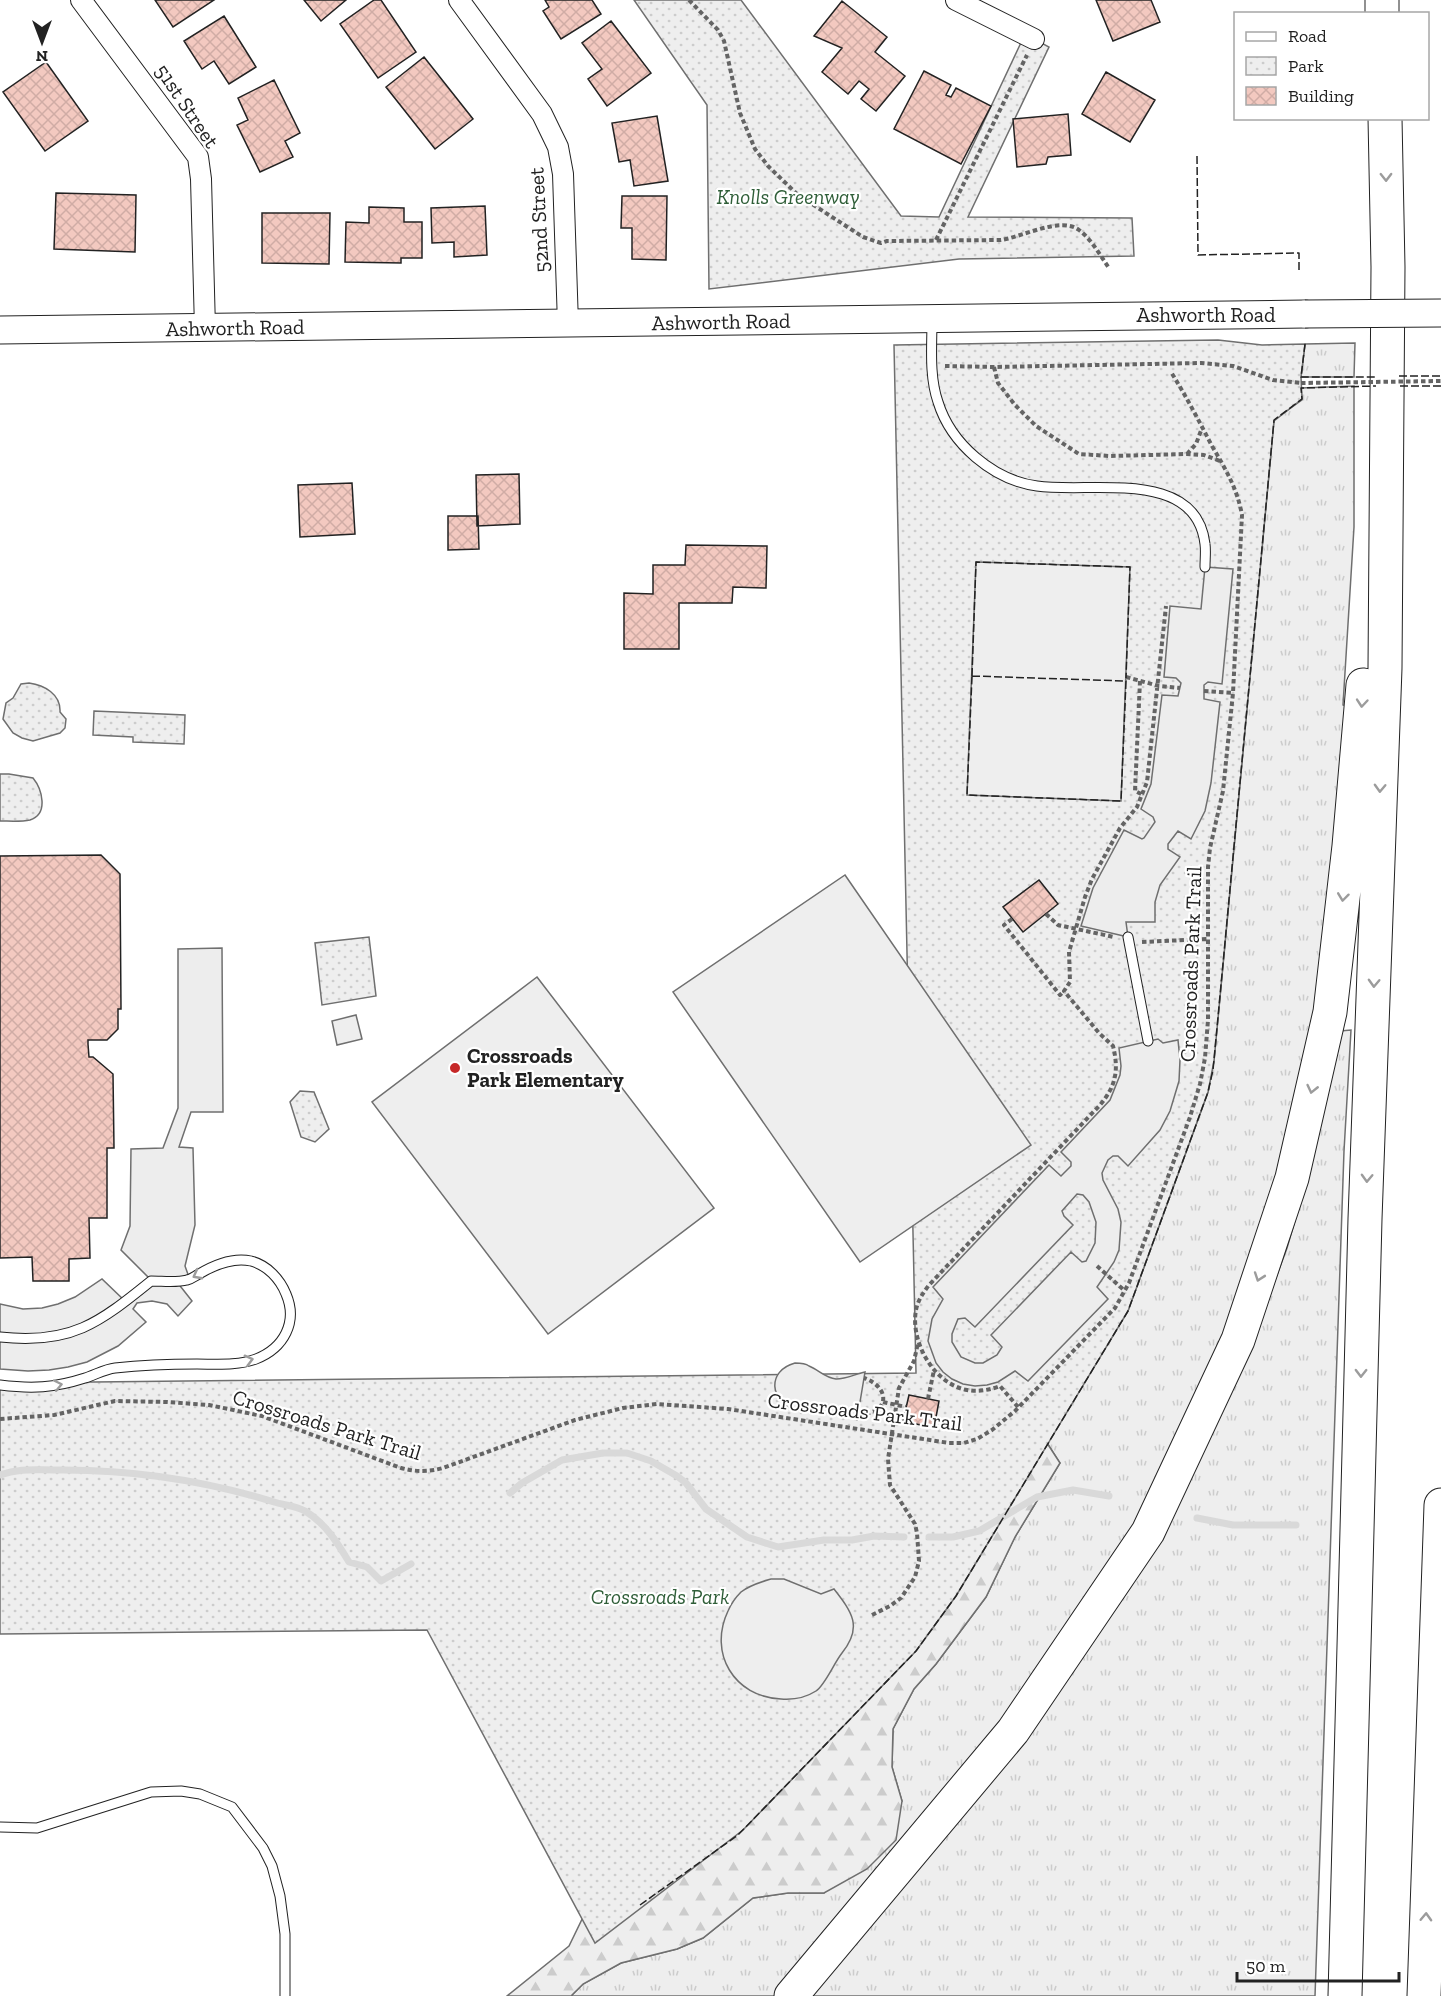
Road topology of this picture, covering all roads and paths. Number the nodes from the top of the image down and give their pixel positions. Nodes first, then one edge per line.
1 (81, 0) edge
2 (459, 0) edge
3 (689, 0) edge
4 (956, 0) edge
5 (1034, 39) joint
6 (1385, 120) edge
7 (936, 240) junction
8 (1109, 268) dead end
9 (1441, 313) edge
10 (932, 317) junction
11 (568, 324) junction
12 (205, 328) junction
13 (0, 330) edge
14 (933, 362) junction
15 (994, 367) junction
16 (1171, 372) dead end
17 (1441, 381) edge
18 (1388, 394) junction
19 (1203, 427) junction
20 (1187, 453) junction
21 (1221, 461) junction
22 (1205, 567) dead end
23 (1166, 606) dead end
24 (1126, 677) dead end
25 (1140, 681) junction
26 (1159, 686) junction
27 (1180, 688) dead end
28 (1204, 691) dead end
29 (1233, 693) junction
30 (1143, 795) junction
31 (1046, 914) dead end
32 (1012, 919) dead end
33 (1076, 928) junction
34 (1207, 939) junction
35 (1128, 940) junction
36 (1064, 991) junction
37 (1148, 1041) dead end
38 (1097, 1266) dead end
39 (1125, 1291) junction
40 (0, 1337) edge
41 (919, 1342) junction
42 (934, 1370) junction
43 (864, 1378) dead end
44 (0, 1385) edge
45 (928, 1399) dead end
46 (883, 1402) junction
47 (897, 1405) junction
48 (906, 1407) dead end
49 (1018, 1407) junction
50 (858, 1414) dead end
51 (0, 1419) edge
52 (891, 1434) junction
53 (1441, 1505) edge
54 (872, 1615) dead end
55 (0, 1827) edge
56 (285, 1996) edge
57 (791, 1996) edge
58 (1345, 1996) edge
59 (1424, 1996) edge

1 - 12 street, 51st Street
2 - 11 street, 52nd Street
3 - 7 path
4 - 5 street
5 - 7 path
6 -> 18 highway
7 - 8 path
9 - 10 main road, Ashworth Road, bridge
10 - 11 main road, Ashworth Road
10 - 14 lane
11 - 12 main road, Ashworth Road
12 - 13 main road, Ashworth Road
14 - 15 path
14 - 22 lane
15 - 17 path, bridge
15 - 20 path
16 - 19 path, Crossroads Park Trail
18 -> 57 highway
18 -> 58 highway
19 - 20 path
19 - 21 path, Crossroads Park Trail
20 - 21 path
21 - 29 path, Crossroads Park Trail
23 - 26 path
24 - 25 path
25 - 26 path
25 - 30 path
26 - 27 path
26 - 30 path
28 - 29 path
29 - 34 path, Crossroads Park Trail
30 - 33 path
31 - 33 path
32 - 36 path
33 - 35 path
33 - 36 path
34 - 35 path
34 - 39 path, Crossroads Park Trail
35 - 37 lane
36 - 41 path
38 - 39 path
39 - 49 path, Crossroads Park Trail
44 -> 40 lane
41 - 42 path
41 - 47 path
42 - 45 path
42 - 49 path
43 - 46 path
46 - 47 path
46 - 50 path
47 - 48 path
47 - 52 path
49 - 52 path, Crossroads Park Trail
51 - 52 path, Crossroads Park Trail
52 - 54 path
59 -> 53 highway
55 - 56 lane

